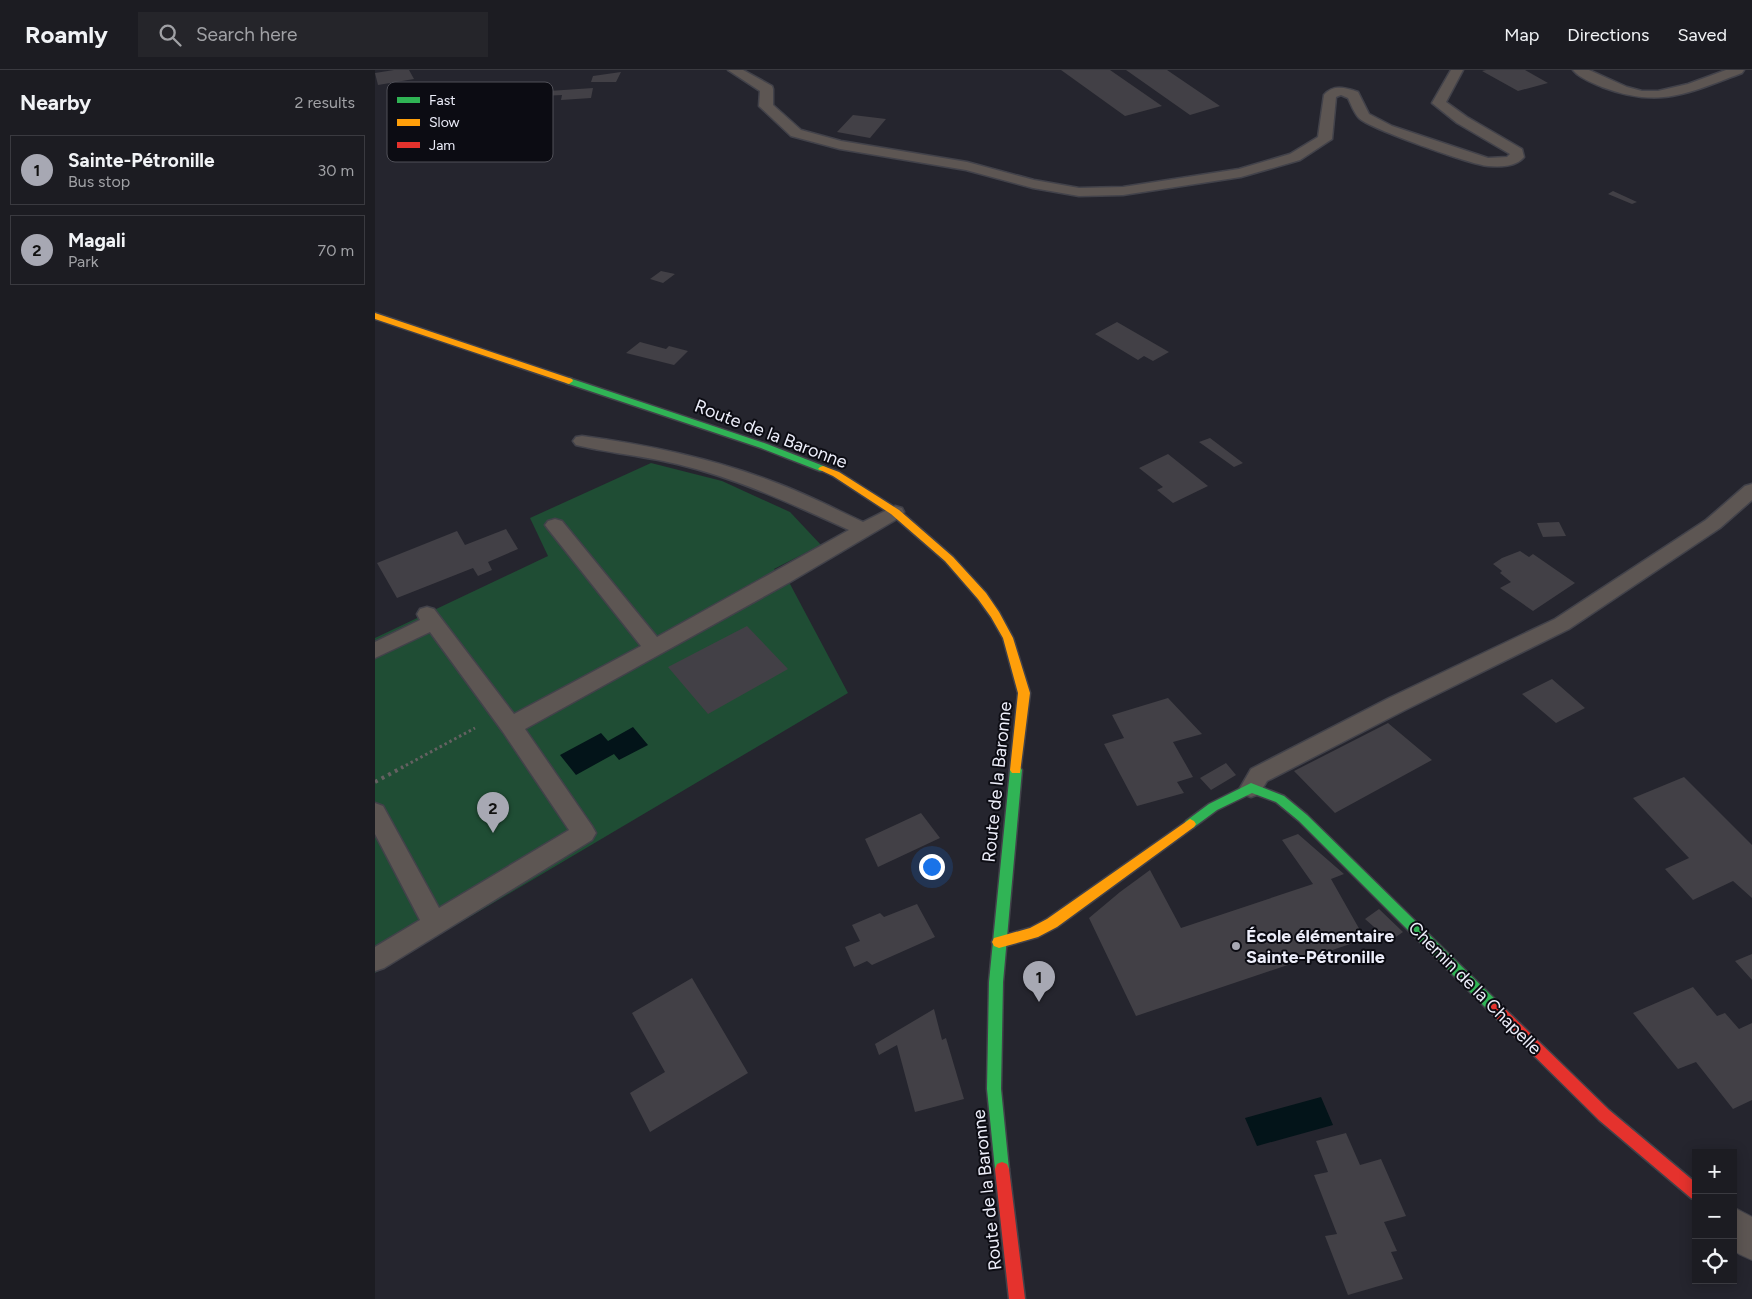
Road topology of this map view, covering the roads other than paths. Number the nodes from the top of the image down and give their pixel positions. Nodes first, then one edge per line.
1 (735, 70) edge
2 (1457, 70) edge
3 (1579, 70) edge
4 (1738, 70) edge
5 (375, 316) edge
6 (582, 440) dead end
7 (1752, 490) edge
8 (895, 512) junction
9 (555, 525) dead end
10 (864, 530) junction
11 (654, 648) junction
12 (375, 651) edge
13 (507, 720) junction
14 (1251, 788) junction
15 (375, 812) edge
16 (435, 924) junction
17 (999, 942) junction
18 (375, 960) edge
19 (1692, 1190) edge
20 (1737, 1229) edge
21 (1752, 1242) edge
22 (1017, 1299) edge

1 - 2 lane
3 - 4 lane
5 - 8 main road, Route de la Baronne
6 - 10 lane
7 - 14 lane
8 - 10 lane
8 - 17 main road, Route de la Baronne
9 - 11 lane
10 - 11 lane
11 - 13 lane
12 - 13 lane
13 - 16 lane
14 - 17 main road
14 - 19 main road, Chemin de la Chapelle
15 - 16 lane
16 - 18 lane
17 - 22 main road, Route de la Baronne
20 - 21 street

